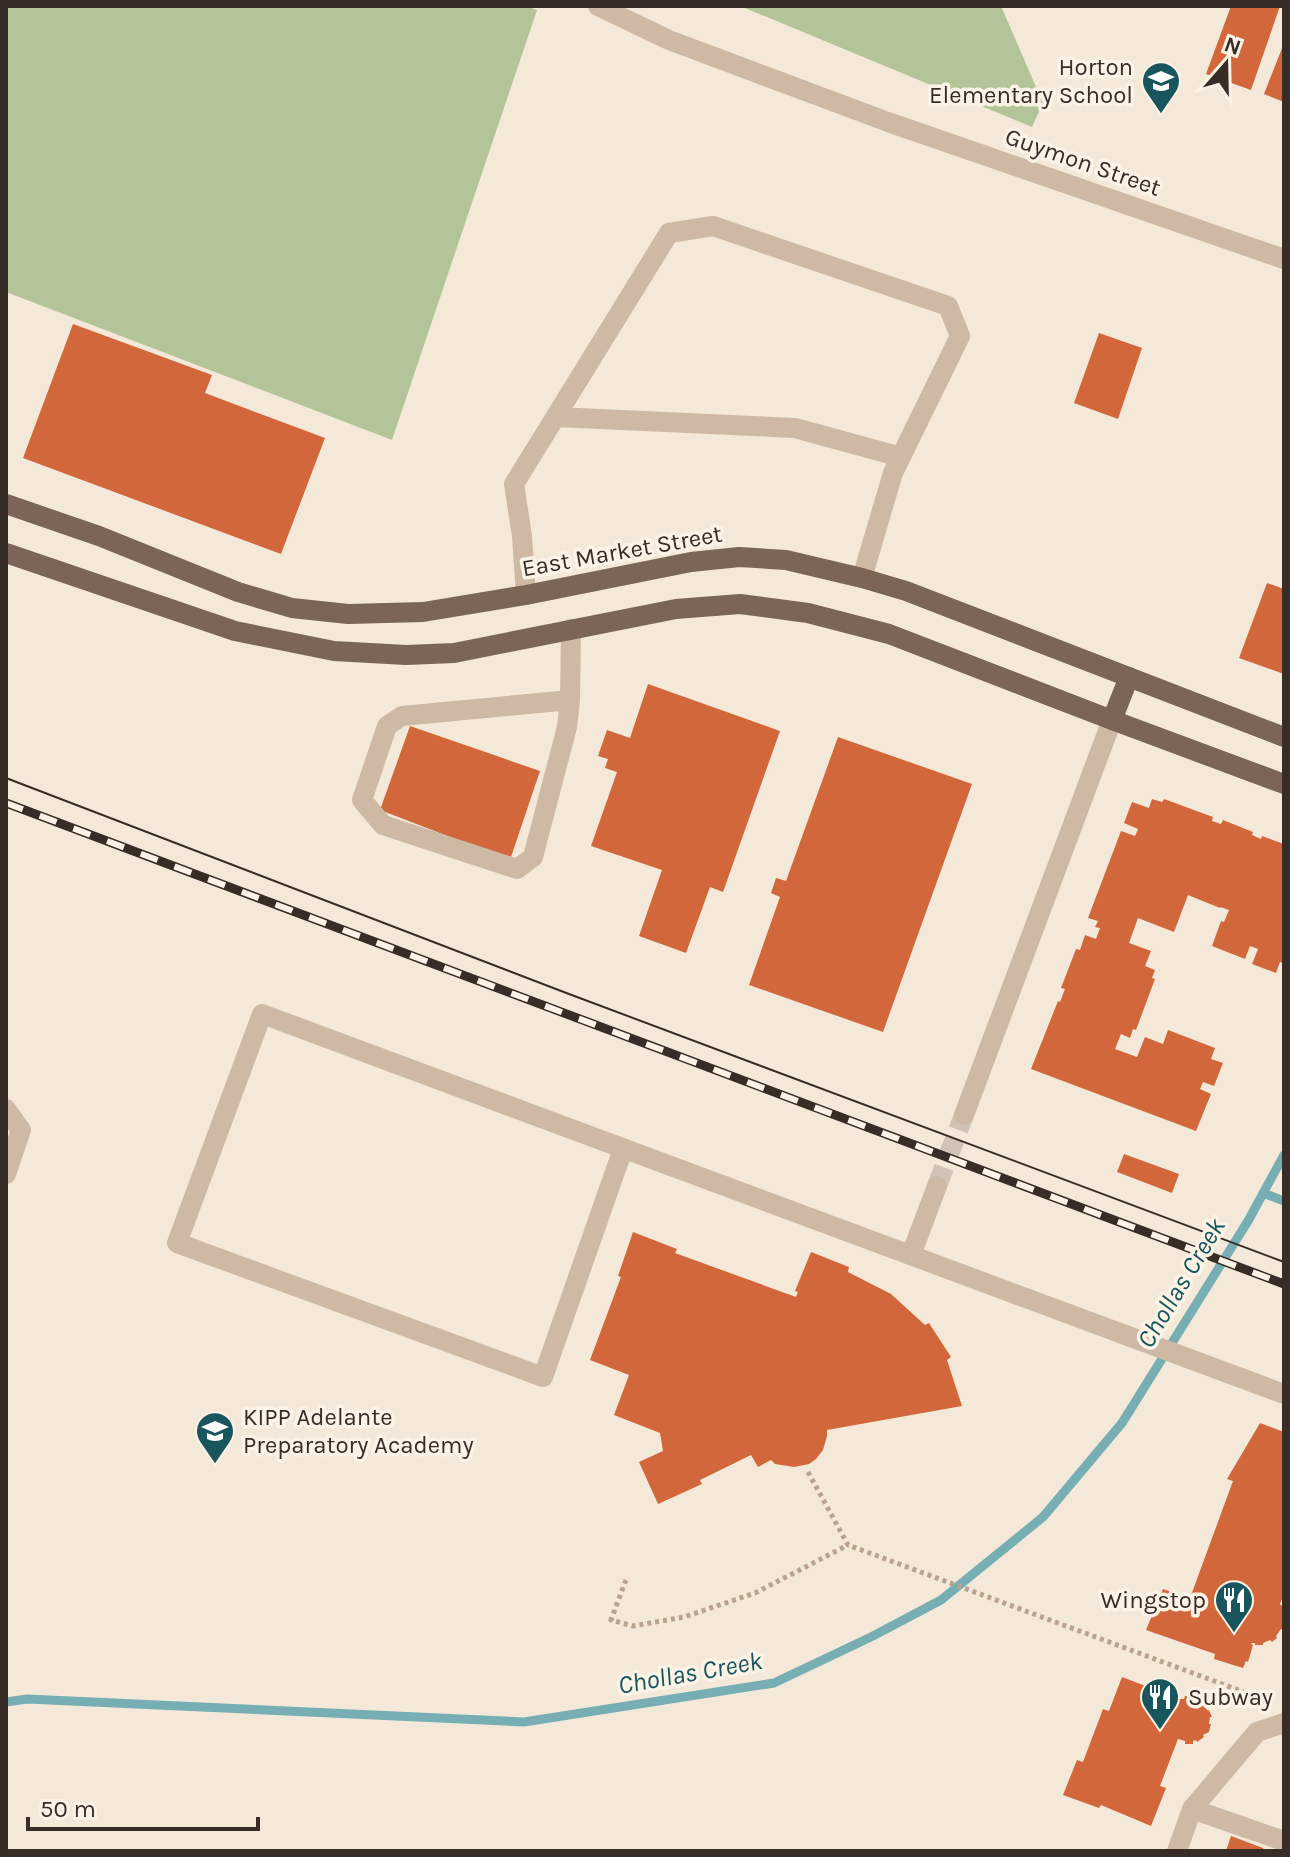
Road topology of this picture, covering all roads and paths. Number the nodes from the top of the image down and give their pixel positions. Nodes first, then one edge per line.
1 (598, 6) edge
2 (1284, 259) edge
3 (556, 417) junction
4 (901, 457) junction
5 (6, 504) edge
6 (6, 553) edge
7 (862, 578) junction
8 (526, 595) junction
9 (571, 629) junction
10 (1129, 677) junction
11 (570, 700) junction
12 (1112, 720) junction
13 (1284, 737) edge
14 (1284, 784) edge
15 (6, 1109) edge
16 (964, 1115) tunnel mouth
17 (623, 1149) junction
18 (6, 1174) edge
19 (937, 1186) tunnel mouth
20 (911, 1255) junction
21 (1284, 1394) edge
22 (808, 1472) dead end
23 (848, 1545) junction
24 (626, 1580) dead end
25 (1269, 1701) dead end
26 (1284, 1723) edge
27 (1192, 1809) junction
28 (1284, 1841) edge
29 (1177, 1851) edge

1 - 2 street, Guymon Street
3 - 4 street
3 - 4 street
3 - 8 street
4 - 7 street
5 - 8 main road, East Market Street
6 - 9 main road
7 - 8 main road, East Market Street
7 - 10 main road, East Market Street
9 - 11 street
9 - 12 main road
10 - 12 main road
10 - 13 main road, East Market Street
11 - 11 street
12 - 14 main road
12 - 16 street
15 - 18 street
17 - 17 street
17 - 20 street
19 - 20 street
20 - 21 street
22 - 23 path
23 - 24 path
23 - 25 path
26 - 27 street
27 - 28 street
27 - 29 street

